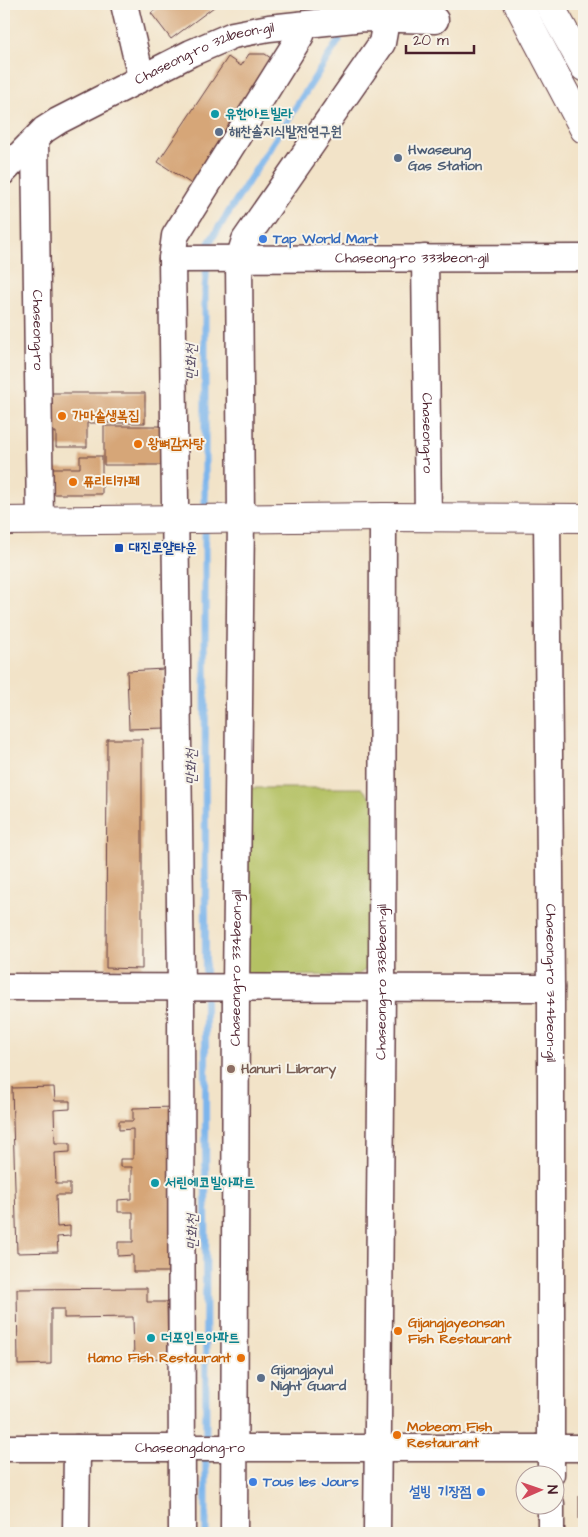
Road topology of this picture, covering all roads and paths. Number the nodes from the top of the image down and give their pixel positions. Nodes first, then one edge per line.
1 (124, 4) edge
2 (518, 4) edge
3 (549, 4) edge
4 (371, 14) edge
5 (435, 20) dead end
6 (299, 25) junction
7 (584, 67) edge
8 (141, 77) junction
9 (584, 128) edge
10 (35, 140) junction
11 (4, 171) edge
12 (425, 258) junction
13 (584, 258) edge
14 (180, 259) junction
15 (231, 259) junction
16 (383, 517) junction
17 (428, 517) junction
18 (182, 518) junction
19 (237, 518) junction
20 (547, 518) junction
21 (584, 518) edge
22 (40, 520) junction
23 (4, 521) edge
24 (4, 987) edge
25 (187, 987) junction
26 (231, 987) junction
27 (382, 988) junction
28 (551, 988) junction
29 (4, 1448) edge
30 (77, 1448) junction
31 (187, 1448) junction
32 (228, 1448) junction
33 (378, 1448) junction
34 (551, 1448) junction
35 (584, 1448) edge
36 (551, 1464) edge
37 (551, 1514) edge
38 (76, 1533) edge
39 (182, 1533) edge
40 (234, 1533) edge
41 (377, 1533) edge
42 (551, 1533) edge

1 - 8 street
2 - 9 main road
3 - 7 main road
4 - 5 street, Chaseong-ro 321beon-gil
4 - 6 street, Chaseong-ro 321beon-gil
4 - 15 street
6 - 8 street, Chaseong-ro 321beon-gil
6 - 14 street
8 - 10 street, Chaseong-ro 321beon-gil
10 - 11 street, Chaseong-ro 321beon-gil
10 - 22 street, Chaseong-ro
12 - 13 street, Chaseong-ro 333beon-gil
12 - 15 street, Chaseong-ro 333beon-gil
12 - 17 street, Chaseong-ro
14 - 15 street, Chaseong-ro 333beon-gil
14 - 18 street
15 - 19 street
16 - 17 main road
16 - 19 main road
16 - 27 street, Chaseong-ro 338beon-gil
17 - 20 main road
18 - 19 main road
18 - 22 main road
18 - 25 street
19 - 26 street, Chaseong-ro 334beon-gil
20 - 21 main road
20 - 28 street, Chaseong-ro 344beon-gil
22 - 23 main road
24 - 25 street
25 - 26 street
25 - 31 street
26 - 27 street
26 - 32 street, Chaseong-ro 334beon-gil
27 - 28 street
27 - 33 street, Chaseong-ro 338beon-gil
28 - 34 street, Chaseong-ro 344beon-gil
29 - 30 street, Chaseongdong-ro
30 - 31 street, Chaseongdong-ro
30 - 38 street
31 - 32 street, Chaseongdong-ro
31 - 39 street
32 - 33 street, Chaseongdong-ro
32 - 40 street, Chaseong-ro 334beon-gil
33 - 34 street, Chaseongdong-ro
33 - 41 street
34 - 35 street, Chaseongdong-ro
34 - 36 street, Chaseong-ro 344beon-gil
37 - 42 street

